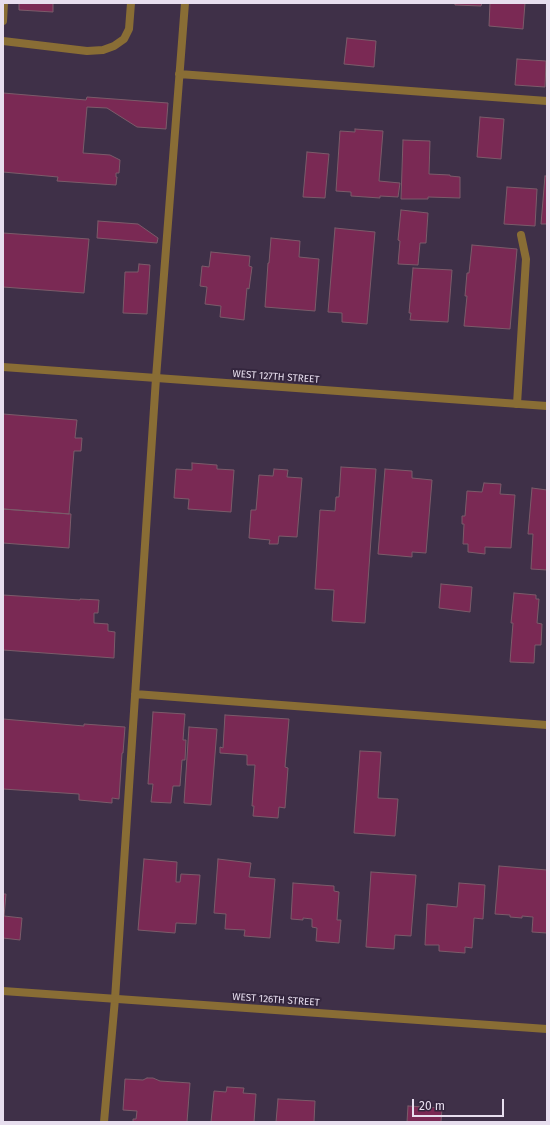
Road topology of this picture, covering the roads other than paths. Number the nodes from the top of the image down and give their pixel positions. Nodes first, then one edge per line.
1 (4, 3) edge
2 (131, 3) edge
3 (185, 3) edge
4 (3, 21) edge
5 (3, 41) edge
6 (179, 74) junction
7 (547, 101) edge
8 (521, 235) dead end
9 (3, 367) edge
10 (156, 378) junction
11 (517, 404) junction
12 (547, 406) edge
13 (135, 694) junction
14 (547, 725) edge
15 (3, 991) edge
16 (115, 999) junction
17 (547, 1029) edge
18 (104, 1122) edge

1 - 4 street
2 - 5 street
3 - 6 street
6 - 7 street
6 - 10 street
8 - 11 street
9 - 10 street, WEST 127TH STREET
10 - 11 street, WEST 127TH STREET
10 - 13 street
11 - 12 street, WEST 127TH STREET
13 - 14 street
13 - 16 street
15 - 16 street, WEST 126TH STREET
16 - 17 street, WEST 126TH STREET
16 - 18 street

